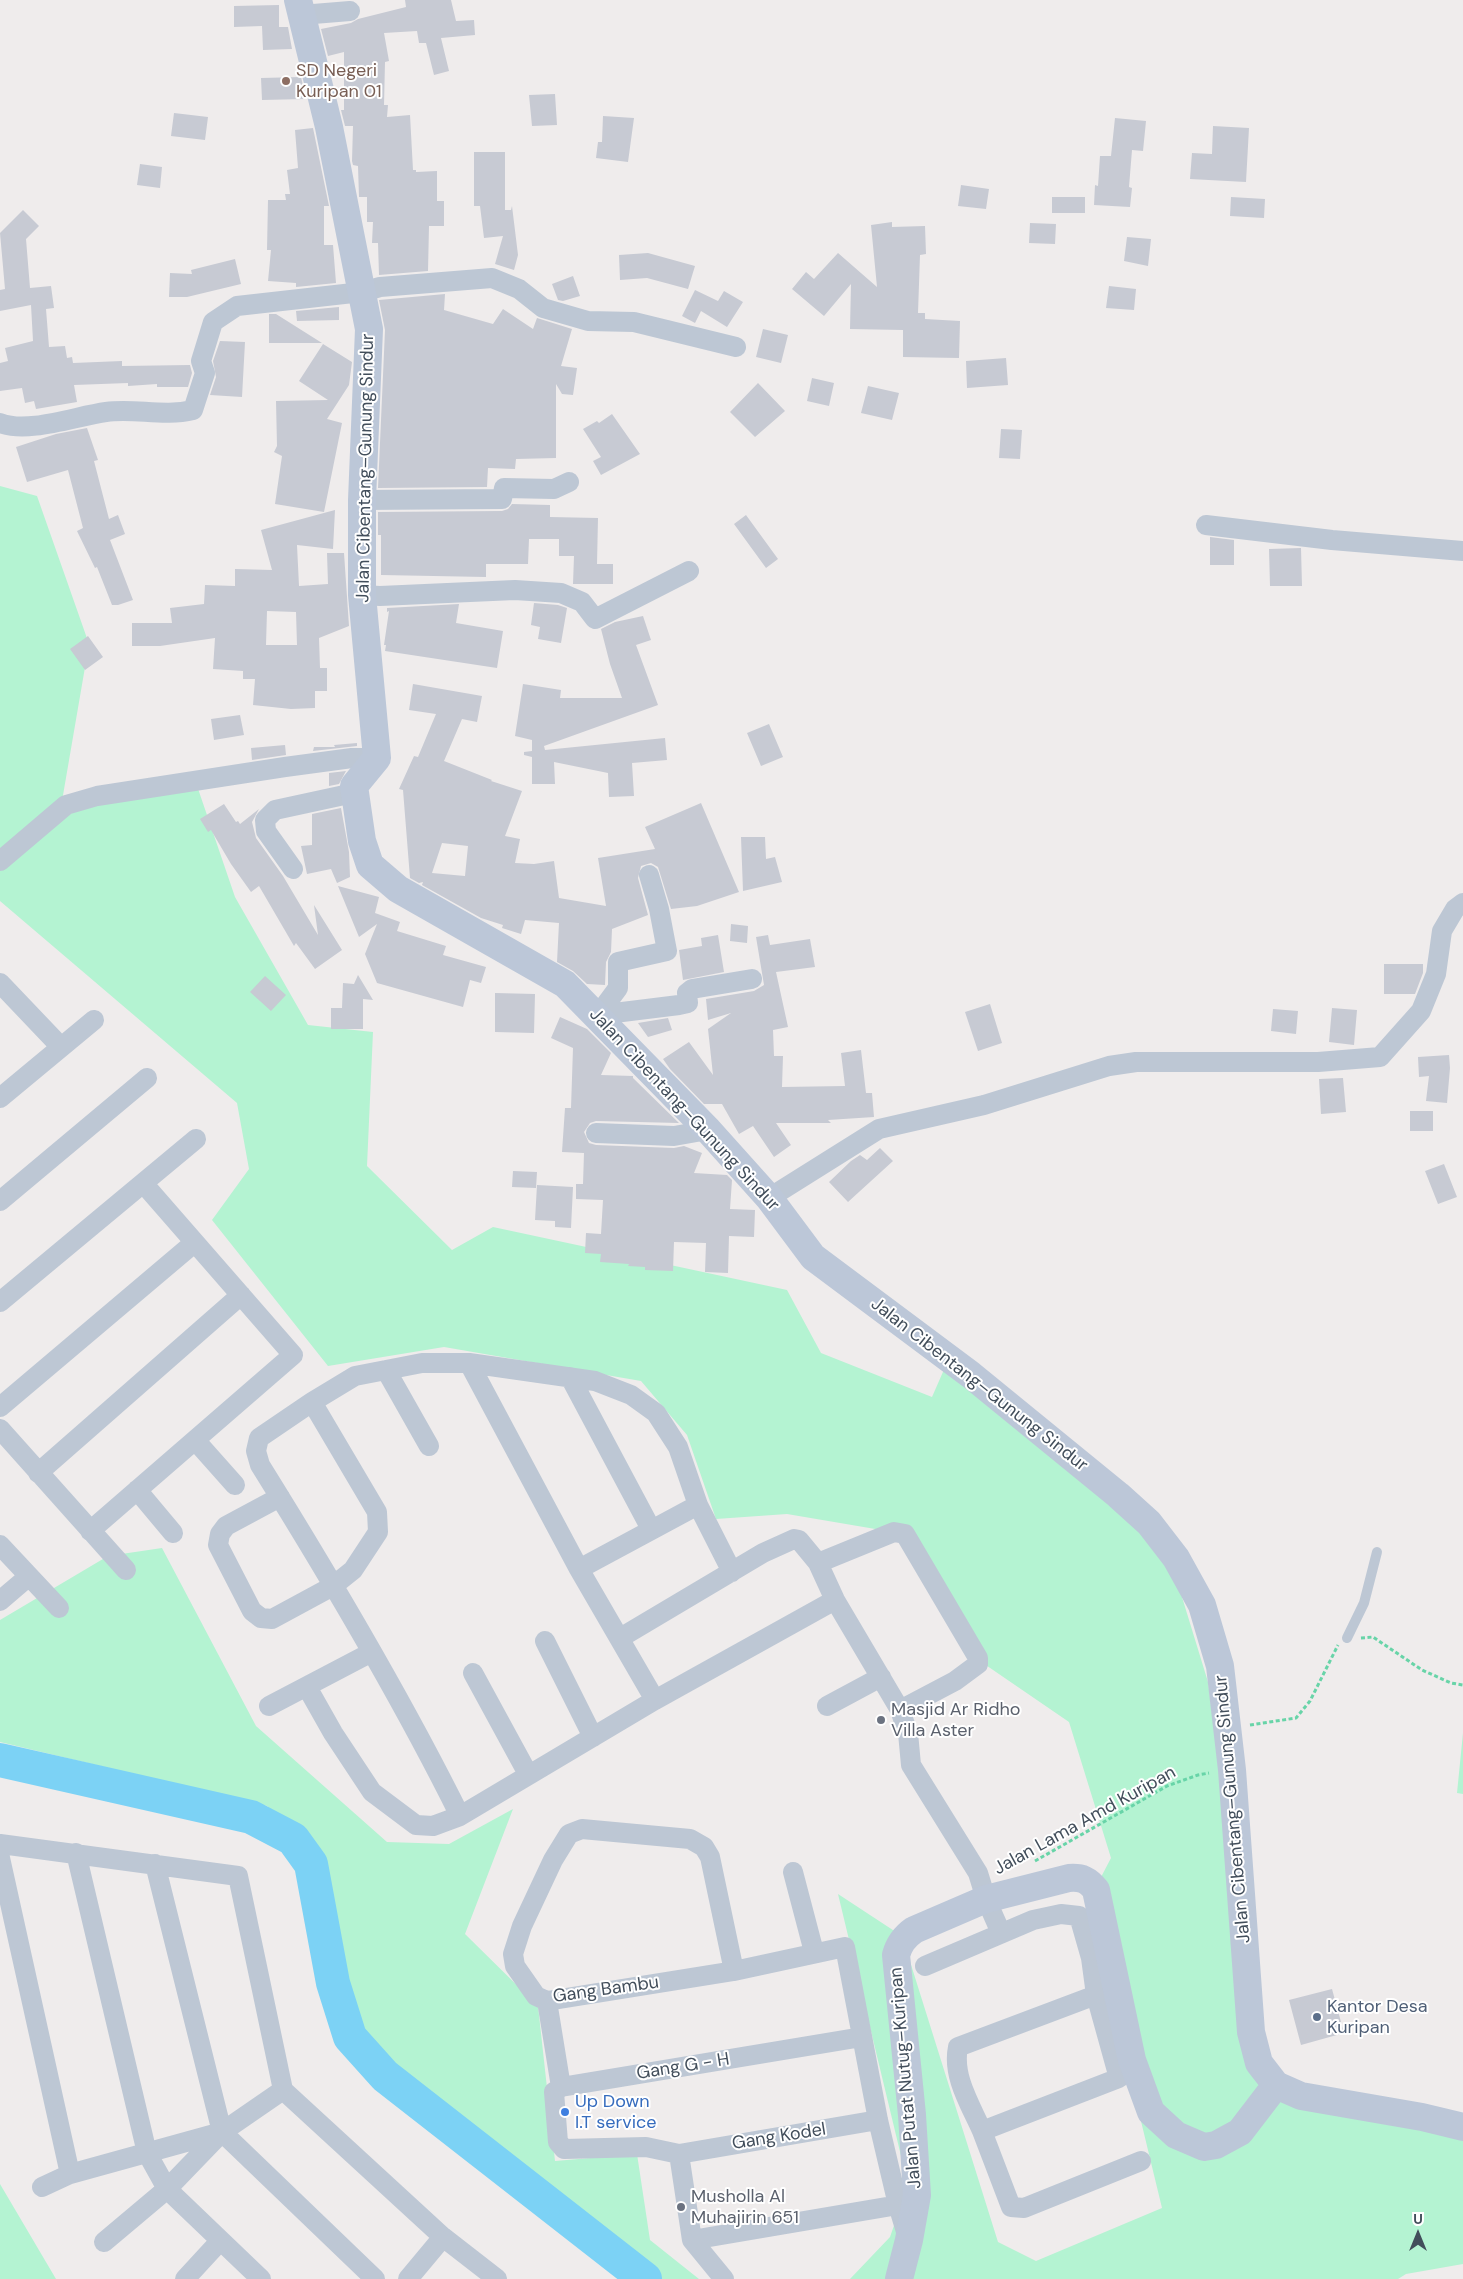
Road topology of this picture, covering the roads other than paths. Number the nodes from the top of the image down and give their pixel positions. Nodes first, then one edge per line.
1 (300, 8) edge
2 (350, 11) dead end
3 (362, 292) junction
4 (736, 347) dead end
5 (0, 423) edge
6 (569, 482) dead end
7 (362, 500) junction
8 (1206, 524) dead end
9 (1463, 551) edge
10 (689, 571) dead end
11 (362, 594) junction
12 (376, 758) junction
13 (354, 786) junction
14 (0, 861) edge
15 (293, 869) dead end
16 (649, 875) dead end
17 (1463, 903) edge
18 (752, 979) dead end
19 (3, 991) edge
20 (598, 1016) junction
21 (94, 1020) dead end
22 (61, 1048) junction
23 (146, 1078) dead end
24 (0, 1098) edge
25 (708, 1130) junction
26 (596, 1133) dead end
27 (196, 1139) dead end
28 (143, 1183) junction
29 (769, 1198) junction
30 (0, 1201) edge
31 (194, 1242) junction
32 (241, 1295) junction
33 (0, 1302) edge
34 (469, 1363) junction
35 (386, 1370) junction
36 (570, 1377) junction
37 (312, 1402) junction
38 (0, 1407) edge
39 (0, 1429) edge
40 (195, 1440) junction
41 (430, 1446) dead end
42 (38, 1473) junction
43 (235, 1485) dead end
44 (137, 1490) junction
45 (280, 1496) junction
46 (698, 1505) junction
47 (651, 1530) junction
48 (90, 1531) junction
49 (173, 1533) dead end
50 (0, 1545) edge
51 (1377, 1552) dead end
52 (818, 1563) junction
53 (579, 1569) junction
54 (126, 1570) dead end
55 (732, 1572) junction
56 (28, 1577) junction
57 (334, 1586) junction
58 (835, 1600) junction
59 (0, 1601) edge
60 (59, 1608) dead end
61 (620, 1638) junction
62 (1347, 1638) road end
63 (545, 1641) dead end
64 (372, 1652) junction
65 (473, 1673) dead end
66 (881, 1677) junction
67 (308, 1687) junction
68 (655, 1700) junction
69 (269, 1706) dead end
70 (827, 1706) dead end
71 (900, 1710) junction
72 (593, 1737) junction
73 (528, 1774) junction
74 (460, 1816) junction
75 (0, 1844) edge
76 (76, 1853) junction
77 (0, 1858) edge
78 (155, 1864) junction
79 (792, 1872) dead end
80 (986, 1899) junction
81 (1001, 1933) junction
82 (814, 1952) junction
83 (925, 1966) dead end
84 (734, 1971) junction
85 (1096, 1995) junction
86 (547, 2001) junction
87 (862, 2037) junction
88 (1276, 2085) junction
89 (561, 2087) junction
90 (283, 2090) junction
91 (878, 2120) junction
92 (1463, 2127) edge
93 (982, 2131) junction
94 (222, 2132) junction
95 (146, 2153) junction
96 (679, 2154) junction
97 (1141, 2161) dead end
98 (70, 2174) junction
99 (42, 2187) dead end
100 (166, 2188) junction
101 (898, 2205) junction
102 (443, 2237) junction
103 (692, 2240) junction
104 (909, 2240) junction
105 (220, 2241) junction
106 (104, 2242) dead end
107 (185, 2279) edge
108 (261, 2279) edge
109 (375, 2279) edge
110 (408, 2279) edge
111 (497, 2279) edge
112 (724, 2279) edge
113 (898, 2279) edge

1 - 2 street
1 - 3 street, Jalan Cibentang–Gunung Sindur
3 - 4 street
3 - 5 street
3 - 7 street, Jalan Cibentang–Gunung Sindur
6 - 7 street
7 - 11 street, Jalan Cibentang–Gunung Sindur
8 - 9 street
10 - 11 street
11 - 12 street, Jalan Cibentang–Gunung Sindur
12 - 13 street
12 - 14 street
13 - 15 street
13 - 20 street, Jalan Cibentang–Gunung Sindur
16 - 20 street
17 - 29 street
18 - 20 street
19 - 22 street
20 - 25 street, Jalan Cibentang–Gunung Sindur
21 - 22 street
22 - 24 street
23 - 30 street
25 - 26 street
25 - 29 street, Jalan Cibentang–Gunung Sindur
27 - 28 street
28 - 31 street
28 - 33 street
29 - 88 street, Jalan Cibentang–Gunung Sindur
31 - 32 street
31 - 38 street
32 - 40 street
32 - 42 street
34 - 35 street
34 - 36 street
34 - 53 street
35 - 37 street
35 - 41 street
36 - 46 street
36 - 47 street
37 - 45 street
37 - 57 street
39 - 42 street
40 - 43 street
40 - 44 street
42 - 48 street
44 - 48 street
44 - 49 street
45 - 57 street
45 - 57 street
46 - 47 street
46 - 55 street
47 - 53 street
48 - 54 street
50 - 56 street
51 - 62 lane
52 - 55 street
52 - 58 street
52 - 71 street
53 - 61 street
55 - 61 street
56 - 59 street
56 - 60 street
57 - 64 street
58 - 66 street
58 - 68 street
61 - 68 street
63 - 72 street
64 - 67 street
64 - 74 street
65 - 73 street
66 - 70 street
66 - 71 street
67 - 69 street
67 - 74 street
68 - 72 street
71 - 80 street
72 - 73 street
73 - 74 street
75 - 76 street
76 - 78 street
76 - 95 street
77 - 98 street
78 - 90 street
78 - 94 street
79 - 82 street
80 - 81 street
80 - 88 street, Jalan Putat Nutug–Kuripan
80 - 104 street, Jalan Putat Nutug–Kuripan
81 - 83 street
81 - 85 street
82 - 84 street, Gang Bambu
82 - 87 street, Gang Bambu
84 - 86 street, Gang Bambu
84 - 86 street, Gang Bambu
85 - 93 street
85 - 93 street
86 - 89 street
87 - 89 street, Gang G - H
87 - 91 street
88 - 92 street, Jalan Cibentang–Gunung Sindur
89 - 96 street
90 - 94 street
90 - 102 street
91 - 96 street, Gang Kodel
91 - 101 street
93 - 97 street
94 - 95 street
94 - 100 street
94 - 109 street
95 - 98 street
95 - 100 street
96 - 103 street
98 - 99 street
100 - 105 street
100 - 106 street
101 - 103 street
101 - 104 street
102 - 110 street
102 - 111 street
103 - 112 street
104 - 113 street, Jalan Putat Nutug–Kuripan
105 - 107 street
105 - 108 street

